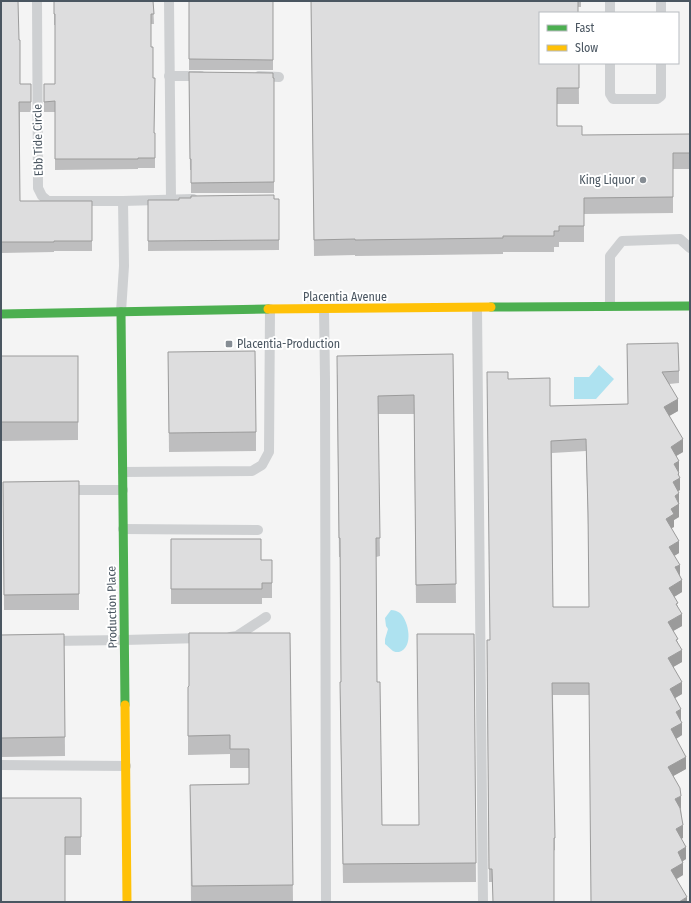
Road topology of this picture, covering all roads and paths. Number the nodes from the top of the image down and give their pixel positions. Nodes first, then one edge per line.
1 (37, 1) edge
2 (168, 1) edge
3 (610, 1) edge
4 (661, 1) edge
5 (610, 12) edge
6 (661, 12) edge
7 (610, 64) edge
8 (661, 64) edge
9 (169, 76) junction
10 (209, 76) edge
11 (248, 76) edge
12 (279, 76) dead end
13 (171, 199) junction
14 (202, 199) edge
15 (123, 201) junction
16 (690, 248) edge
17 (610, 306) junction
18 (690, 306) edge
19 (477, 308) junction
20 (270, 309) junction
21 (324, 309) junction
22 (121, 312) junction
23 (1, 314) edge
24 (123, 472) junction
25 (54, 490) edge
26 (123, 490) junction
27 (123, 529) junction
28 (258, 530) dead end
29 (266, 617) dead end
30 (124, 640) junction
31 (40, 641) edge
32 (1, 765) edge
33 (126, 766) junction
34 (127, 902) edge
35 (326, 902) edge
36 (483, 902) edge

1 - 15 lane, Ebb Tide Circle
2 - 9 lane
3 - 5 lane
4 - 6 lane
7 - 8 lane
9 - 10 lane
9 - 13 lane
11 - 12 lane
13 - 14 lane, Ebb Tide Circle
13 - 15 lane, Ebb Tide Circle
15 - 22 lane
16 - 17 lane
17 - 18 main road, Placentia Avenue
17 - 19 main road, Placentia Avenue
19 - 21 main road, Placentia Avenue
19 - 36 lane
20 - 21 main road, Placentia Avenue
20 - 22 main road, Placentia Avenue
20 - 24 lane
21 - 35 lane
22 - 23 main road, Placentia Avenue
22 - 24 main road, Production Place
24 - 26 main road, Production Place
25 - 26 lane
26 - 27 main road, Production Place
27 - 28 lane
27 - 30 main road, Production Place
29 - 30 lane
30 - 31 lane
30 - 33 main road, Production Place
32 - 33 lane
33 - 34 main road, Production Place

